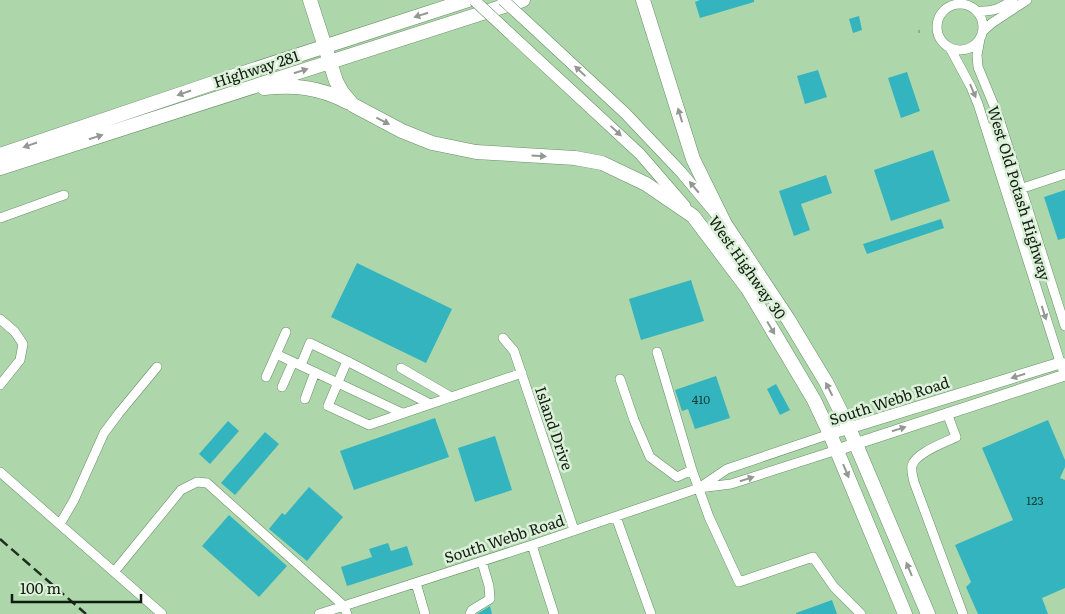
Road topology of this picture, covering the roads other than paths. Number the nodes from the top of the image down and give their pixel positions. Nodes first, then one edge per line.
1 (310, 0) edge
2 (468, 0) edge
3 (474, 0) edge
4 (503, 0) edge
5 (522, 0) edge
6 (643, 0) edge
7 (651, 0) edge
8 (941, 0) edge
9 (1013, 0) edge
10 (1027, 0) edge
11 (970, 6) edge
12 (942, 12) junction
13 (981, 35) junction
14 (658, 45) junction
15 (325, 46) junction
16 (950, 48) junction
17 (330, 61) junction
18 (224, 96) junction
19 (353, 105) junction
20 (984, 123) junction
21 (0, 155) edge
22 (0, 168) edge
23 (1065, 174) edge
24 (1023, 188) junction
25 (64, 195) dead end
26 (693, 216) junction
27 (1014, 217) junction
28 (0, 218) edge
29 (726, 224) junction
30 (1047, 268) junction
31 (0, 319) edge
32 (1065, 326) edge
33 (286, 332) dead end
34 (503, 338) dead end
35 (657, 352) dead end
36 (276, 354) junction
37 (347, 361) junction
38 (297, 363) junction
39 (1062, 363) edge
40 (157, 367) dead end
41 (401, 368) dead end
42 (315, 372) junction
43 (522, 373) junction
44 (1065, 376) edge
45 (266, 377) dead end
46 (620, 379) dead end
47 (338, 382) junction
48 (0, 385) edge
49 (282, 387) dead end
50 (452, 397) junction
51 (304, 400) dead end
52 (430, 404) junction
53 (402, 413) junction
54 (947, 413) junction
55 (848, 428) junction
56 (830, 434) junction
57 (855, 444) junction
58 (836, 450) junction
59 (692, 470) junction
60 (0, 472) edge
61 (699, 488) junction
62 (616, 517) junction
63 (60, 524) junction
64 (574, 530) junction
65 (532, 546) junction
66 (482, 562) junction
67 (114, 572) junction
68 (416, 583) junction
69 (346, 610) edge
70 (162, 614) edge
71 (319, 614) edge
72 (426, 614) edge
73 (470, 614) edge
74 (554, 614) edge
75 (651, 614) edge
76 (861, 614) edge
77 (905, 614) edge
78 (928, 614) edge
79 (963, 614) edge

1 - 15 highway
2 -> 15 highway, Highway 281
3 -> 26 main road, West Highway 30, bridge
29 -> 4 main road, West Highway 30, bridge
5 - 17 highway, Highway 281
6 - 14 highway
7 - 14 highway
8 - 12 street
9 - 11 street
10 - 13 street
11 - 12 street
11 - 13 street
12 - 16 street
13 - 16 street
13 - 24 street, West Old Potash Highway
29 -> 14 highway
15 - 17 highway
15 -> 21 highway, Highway 281
16 -> 20 street, West Old Potash Highway
18 -> 17 highway, Highway 281
17 - 19 highway
18 - 19 highway
22 -> 18 highway, Highway 281
19 -> 26 highway
20 - 24 street
20 - 27 street, West Old Potash Highway
23 - 24 street
24 - 30 street, West Old Potash Highway
25 - 28 street
26 -> 56 highway, West Highway 30
27 - 30 street
27 -> 39 street, West Old Potash Highway
55 -> 29 highway, West Highway 30
30 - 32 street, West Old Potash Highway
31 - 48 street
33 - 36 street
34 - 43 street, Island Drive
35 - 59 street
36 - 38 street
36 - 45 street
37 - 38 street
37 - 47 street
37 - 52 street
38 - 42 street
38 - 49 street
39 - 44 street, West Old Potash Highway
39 -> 55 main road, South Webb Road
40 - 63 street
41 - 50 street
42 - 47 street
42 - 51 street
43 - 50 street
43 - 64 street, Island Drive
44 - 54 main road, South Webb Road
46 - 59 street
47 - 53 street
47 - 53 street
50 - 52 street
52 - 53 street
57 -> 54 main road, South Webb Road
54 - 79 street
55 - 56 main road, South Webb Road
55 - 57 highway, West Highway 30
56 - 58 highway, West Highway 30
56 - 61 street, South Webb Road
57 - 58 main road, South Webb Road
78 -> 57 highway, West Highway 30
61 -> 58 street, South Webb Road
58 -> 77 highway, West Highway 30
59 - 61 street
60 - 63 street
61 - 62 street, South Webb Road
61 - 76 street
62 - 64 street, South Webb Road
62 - 75 street
63 - 67 street
64 - 65 street, South Webb Road
65 - 66 street, South Webb Road
65 - 74 street
66 - 68 street, South Webb Road
66 - 73 street
67 - 69 street
67 - 70 street
68 - 69 street, South Webb Road
68 - 72 street
69 - 71 street, South Webb Road

